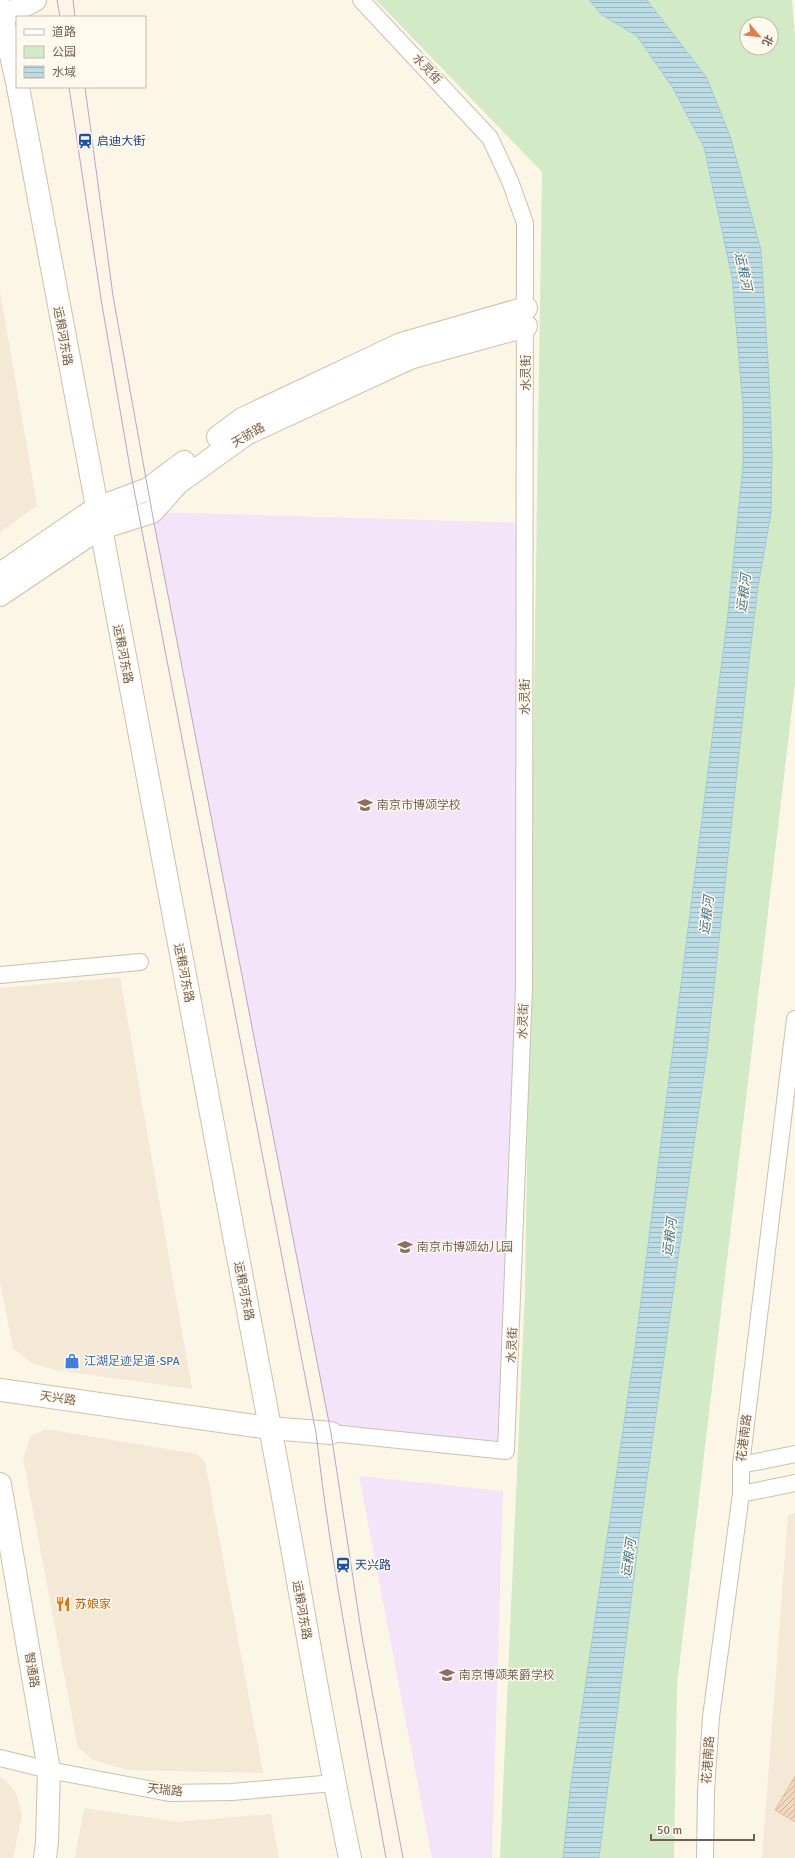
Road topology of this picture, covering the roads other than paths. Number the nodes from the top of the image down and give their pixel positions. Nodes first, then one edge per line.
1 (35, 0) edge
2 (361, 0) edge
3 (1, 14) edge
4 (16, 78) edge
5 (18, 88) edge
6 (526, 317) junction
7 (97, 519) junction
8 (0, 574) edge
9 (0, 595) edge
10 (140, 962) dead end
11 (0, 975) edge
12 (795, 1018) edge
13 (0, 1390) edge
14 (270, 1428) junction
15 (331, 1434) joint
16 (795, 1454) edge
17 (741, 1465) junction
18 (795, 1483) edge
19 (0, 1484) edge
20 (740, 1494) junction
21 (0, 1758) edge
22 (49, 1770) junction
23 (334, 1783) junction
24 (45, 1858) edge
25 (350, 1858) edge
26 (705, 1858) edge

1 - 3 main road
2 - 6 street, 水灵街
3 - 4 main road
5 - 7 main road, 运粮河东路
6 - 7 main road, 天骄路
6 - 15 street, 水灵街
7 - 8 main road, 天骄路
7 - 9 main road, 天骄路
7 - 14 main road, 运粮河东路
10 - 11 street
12 - 17 street, 花港南路
13 - 14 main road, 天兴路
14 - 15 main road, 天兴路
14 - 23 main road, 运粮河东路
16 - 17 street
17 - 20 street, 花港南路
18 - 20 street
19 - 22 main road, 智通路
20 - 26 street, 花港南路
21 - 22 street, 天瑞路
22 - 23 street, 天瑞路
22 - 24 main road, 智通路
23 - 25 main road, 运粮河东路

